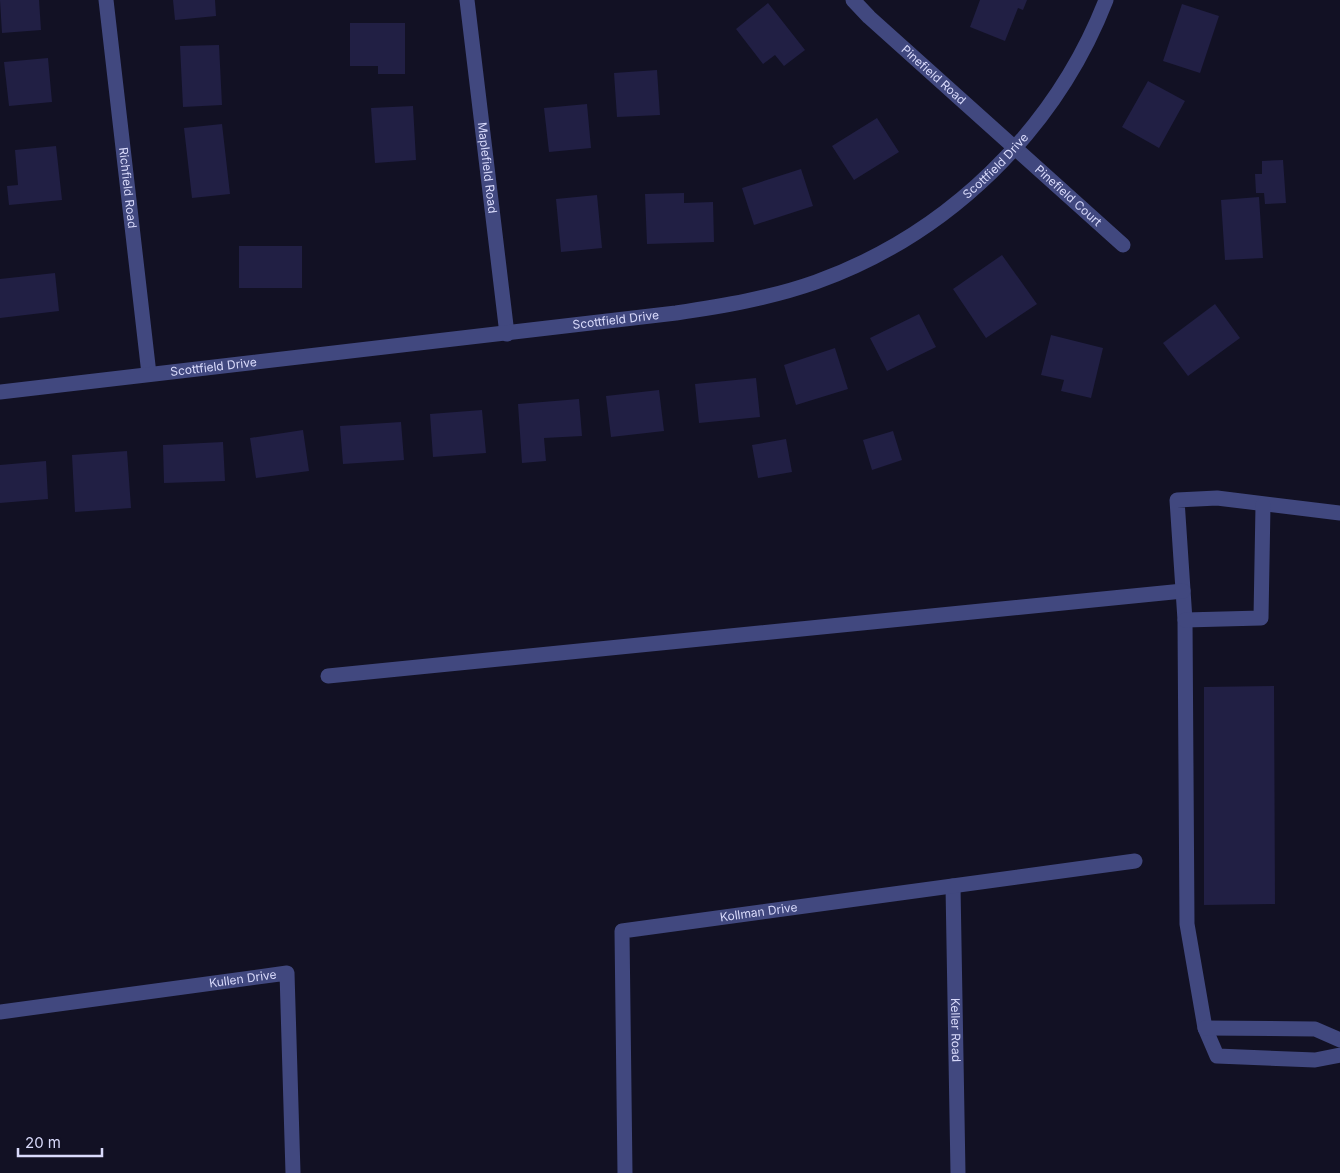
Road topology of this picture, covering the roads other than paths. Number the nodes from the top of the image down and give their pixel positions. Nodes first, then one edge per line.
1 (106, 0) edge
2 (467, 0) edge
3 (853, 0) edge
4 (1106, 0) edge
5 (1014, 148) junction
6 (1123, 245) dead end
7 (507, 334) junction
8 (149, 374) junction
9 (0, 392) edge
10 (1263, 505) junction
11 (1340, 513) edge
12 (1183, 591) junction
13 (1185, 620) junction
14 (328, 676) dead end
15 (1135, 861) dead end
16 (953, 886) junction
17 (0, 1012) edge
18 (1205, 1028) junction
19 (1340, 1040) edge
20 (1340, 1055) edge
21 (293, 1173) edge
22 (625, 1173) edge
23 (958, 1173) edge

1 - 8 street, Richfield Road
2 - 7 street, Maplefield Road
3 - 5 street, Pinefield Road
4 - 5 street, Scottfield Drive
5 - 6 street, Pinefield Court
5 - 7 street, Scottfield Drive
7 - 8 street, Scottfield Drive
8 - 9 street, Scottfield Drive
10 - 11 street
10 - 12 street
10 - 13 street
12 - 13 street
12 - 14 street
13 - 18 street
15 - 16 street, Kollman Drive
16 - 22 street, Kollman Drive
16 - 23 street, Keller Road
17 - 21 street, Kullen Drive
18 - 19 street
18 - 20 street

